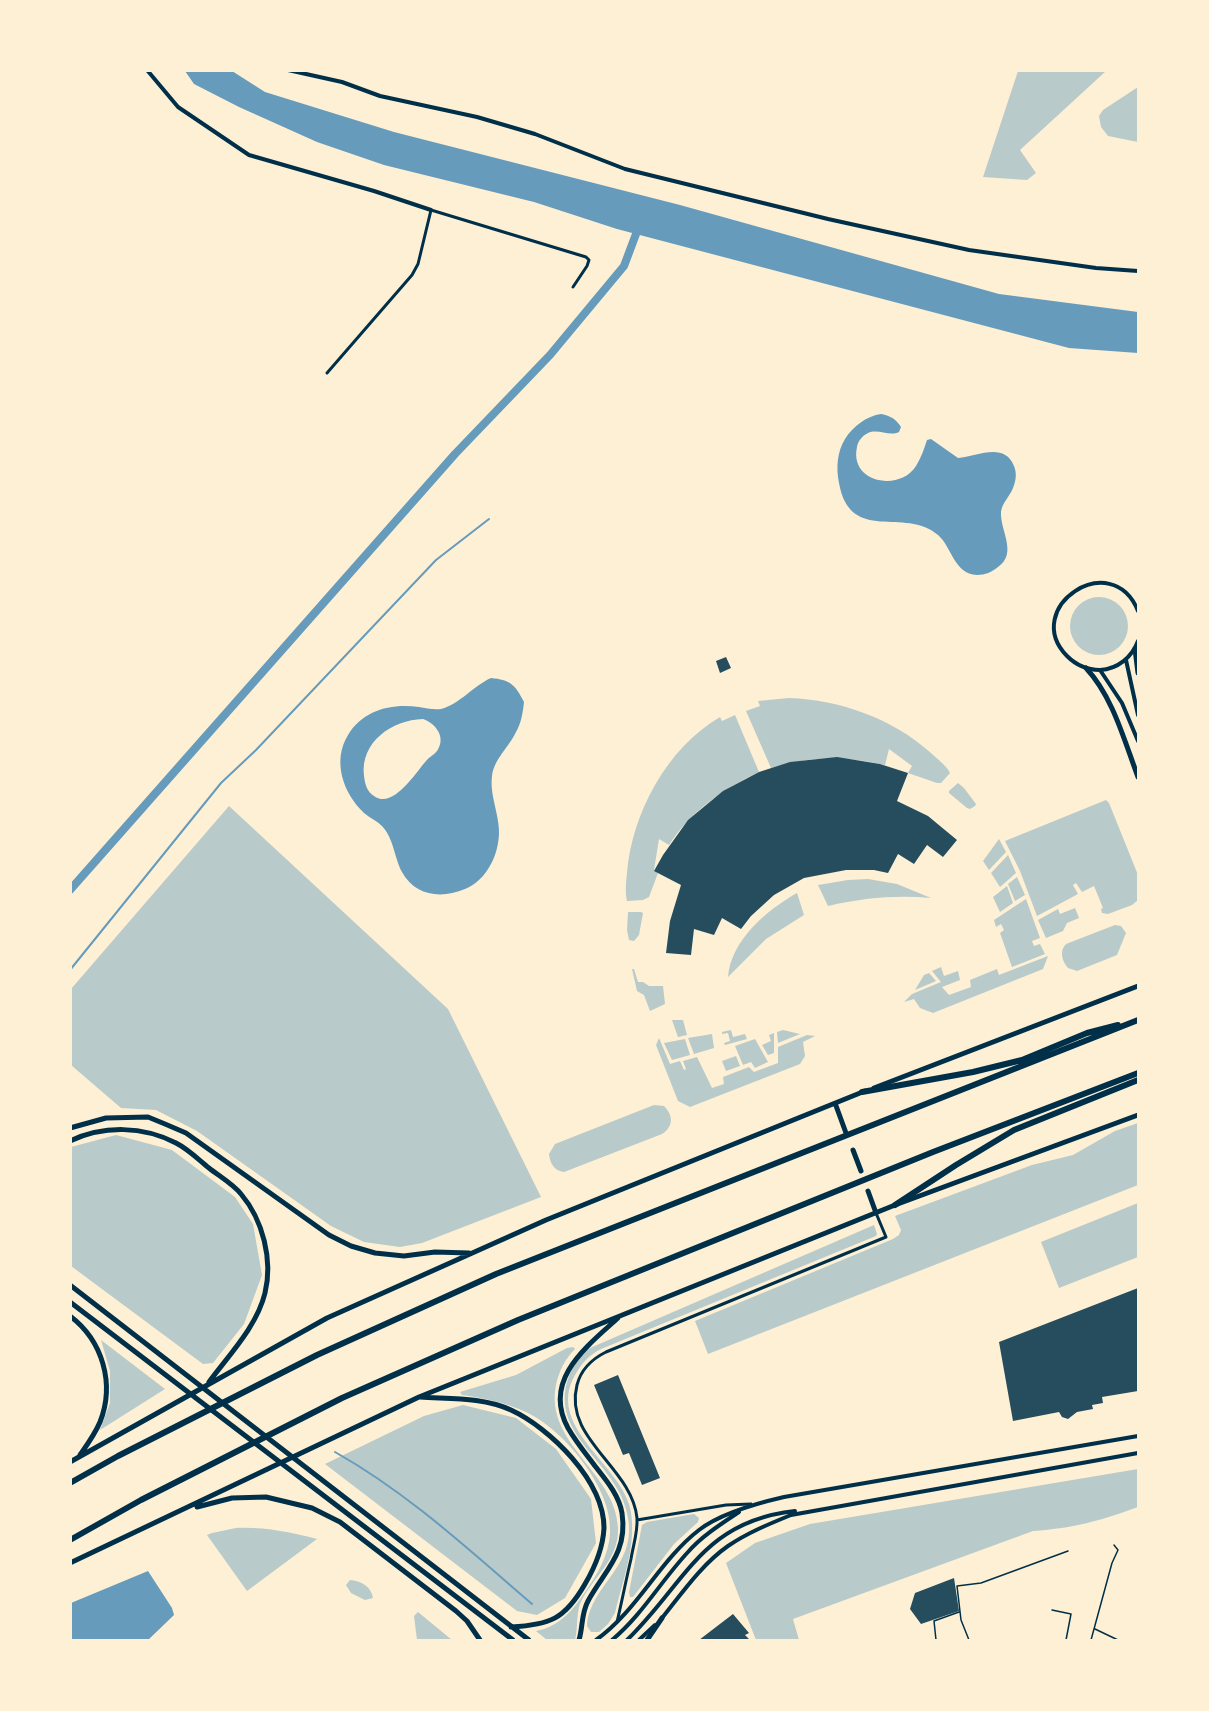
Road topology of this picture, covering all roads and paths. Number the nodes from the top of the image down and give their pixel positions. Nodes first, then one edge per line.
1 (147, 70) edge
2 (288, 70) edge
3 (431, 210) junction
4 (1138, 271) edge
5 (573, 287) dead end
6 (327, 373) dead end
7 (1138, 610) edge
8 (1138, 641) edge
9 (1135, 649) junction
10 (1126, 660) junction
11 (1086, 668) junction
12 (1100, 670) junction
13 (1138, 673) edge
14 (1138, 715) edge
15 (1138, 741) edge
16 (1138, 777) edge
17 (1138, 986) edge
18 (1138, 1020) edge
19 (1138, 1072) edge
20 (1138, 1080) edge
21 (862, 1092) junction
22 (835, 1103) junction
23 (1138, 1115) edge
24 (70, 1128) edge
25 (846, 1133) dead end
26 (70, 1141) edge
27 (853, 1150) dead end
28 (861, 1171) dead end
29 (868, 1191) dead end
30 (895, 1205) junction
31 (876, 1213) junction
32 (471, 1253) junction
33 (70, 1285) edge
34 (70, 1302) edge
35 (622, 1315) junction
36 (70, 1316) edge
37 (207, 1385) junction
38 (419, 1397) junction
39 (1138, 1436) edge
40 (1138, 1453) edge
41 (80, 1456) junction
42 (70, 1462) edge
43 (70, 1483) edge
44 (757, 1504) junction
45 (186, 1509) junction
46 (743, 1510) junction
47 (808, 1510) junction
48 (637, 1520) junction
49 (70, 1540) edge
50 (1114, 1545) dead end
51 (1068, 1551) dead end
52 (70, 1563) edge
53 (1052, 1610) dead end
54 (960, 1612) junction
55 (662, 1618) junction
56 (617, 1623) junction
57 (511, 1627) junction
58 (1095, 1629) junction
59 (502, 1633) junction
60 (1118, 1640) edge
61 (480, 1641) edge
62 (506, 1641) edge
63 (513, 1641) edge
64 (529, 1641) edge
65 (579, 1641) edge
66 (596, 1641) edge
67 (612, 1641) edge
68 (627, 1641) edge
69 (639, 1641) edge
70 (647, 1641) edge
71 (936, 1641) edge
72 (969, 1641) edge
73 (1066, 1641) edge
74 (1091, 1641) edge
75 (1137, 1641) edge

1 - 3 street
2 - 4 street
3 - 5 street
3 - 6 street
7 - 11 street
8 - 9 street
9 - 10 street
9 - 13 main road
10 - 12 street
10 - 14 street
11 - 12 street
11 - 16 main road
12 - 15 street
17 - 21 main road
18 - 21 highway
18 - 43 highway
19 - 49 highway
20 - 30 highway
21 - 22 main road
22 - 25 main road
22 - 32 main road
23 - 30 main road
24 - 32 main road
26 - 37 main road
27 - 28 main road
29 - 31 main road
30 - 31 main road
31 - 35 main road
31 - 48 street
32 - 37 main road
33 - 57 main road
34 - 59 main road
35 - 38 main road
35 - 65 main road
36 - 41 main road
37 - 41 main road
38 - 45 main road
38 - 57 main road
39 - 44 street
40 - 47 street
41 - 42 main road
44 - 46 street
44 - 48 street
45 - 52 main road
45 - 61 main road
46 - 56 street
46 - 67 street
47 - 55 street
47 - 68 street
48 - 56 street
50 - 58 lane
51 - 54 lane
53 - 73 lane
54 - 71 lane
54 - 72 lane
55 - 69 street
55 - 70 main road
56 - 66 street
57 - 64 main road
58 - 60 lane
58 - 74 lane
59 - 62 main road
59 - 63 main road
60 - 75 lane

